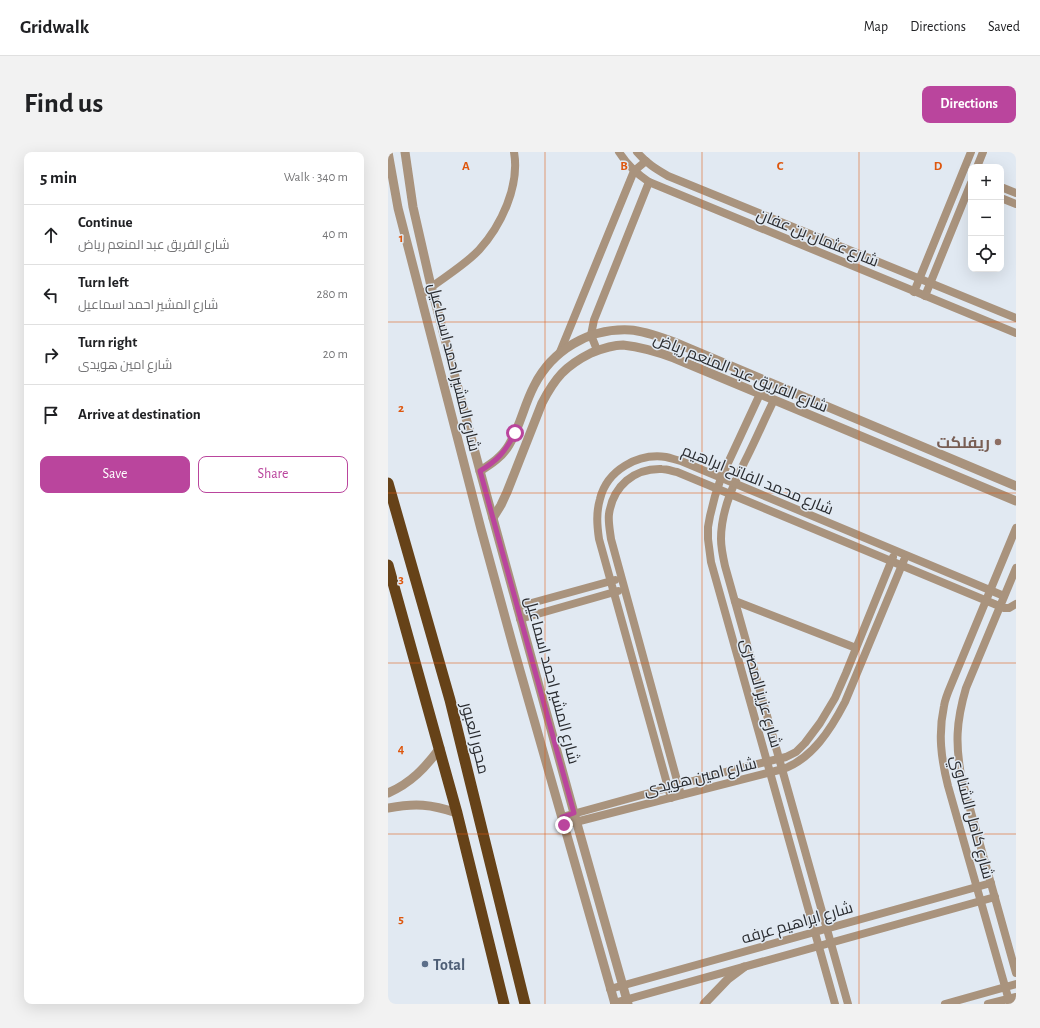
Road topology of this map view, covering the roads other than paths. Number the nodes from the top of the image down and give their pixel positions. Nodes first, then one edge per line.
1 (388, 152) edge
2 (404, 152) edge
3 (514, 152) edge
4 (619, 152) edge
5 (638, 152) edge
6 (971, 152) edge
7 (983, 152) edge
8 (646, 161) junction
9 (978, 164) edge
10 (634, 171) junction
11 (967, 173) edge
12 (960, 180) junction
13 (649, 182) junction
14 (968, 183) edge
15 (1004, 188) edge
16 (968, 191) edge
17 (1016, 193) edge
18 (1004, 199) edge
19 (1016, 204) edge
20 (920, 278) junction
21 (930, 282) junction
22 (431, 286) junction
23 (914, 292) junction
24 (420, 295) junction
25 (925, 296) junction
26 (1016, 318) edge
27 (1016, 333) edge
28 (592, 335) junction
29 (597, 350) junction
30 (560, 352) junction
31 (544, 369) junction
32 (557, 379) junction
33 (760, 394) junction
34 (774, 400) junction
35 (480, 471) junction
36 (721, 478) junction
37 (388, 482) edge
38 (734, 484) junction
39 (1016, 486) edge
40 (717, 488) junction
41 (730, 494) junction
42 (1016, 501) edge
43 (493, 518) junction
44 (1016, 528) edge
45 (895, 550) junction
46 (906, 555) junction
47 (891, 561) junction
48 (388, 564) edge
49 (902, 565) junction
50 (1016, 568) edge
51 (622, 578) junction
52 (611, 581) junction
53 (625, 589) junction
54 (990, 590) junction
55 (614, 592) junction
56 (562, 594) junction
57 (1004, 596) junction
58 (735, 600) junction
59 (986, 600) junction
60 (1016, 604) edge
61 (565, 606) junction
62 (1000, 606) junction
63 (517, 607) junction
64 (520, 619) junction
65 (856, 648) junction
66 (440, 748) junction
67 (668, 748) junction
68 (658, 751) junction
69 (780, 759) junction
70 (767, 762) junction
71 (783, 769) junction
72 (729, 771) junction
73 (770, 773) junction
74 (732, 783) junction
75 (678, 785) junction
76 (668, 788) junction
77 (388, 793) edge
78 (681, 796) junction
79 (671, 798) junction
80 (388, 808) edge
81 (457, 813) junction
82 (575, 818) junction
83 (563, 821) junction
84 (991, 883) junction
85 (977, 887) junction
86 (995, 897) junction
87 (981, 901) junction
88 (827, 929) junction
89 (815, 932) junction
90 (831, 943) junction
91 (819, 946) junction
92 (744, 967) junction
93 (1016, 973) edge
94 (1016, 984) edge
95 (622, 986) junction
96 (1005, 987) junction
97 (610, 989) junction
98 (1011, 1000) edge
99 (627, 1002) edge
100 (504, 1004) edge
101 (525, 1004) edge
102 (614, 1004) edge
103 (704, 1004) edge
104 (835, 1004) edge
105 (848, 1004) edge
106 (945, 1004) edge
107 (988, 1004) edge

1 - 24 street, شارع المشير احمد اسماعيل
2 - 22 street, شارع المشير احمد اسماعيل
3 - 22 street
4 - 10 street, شارع عثمان بن عفان
5 - 8 street, شارع عثمان بن عفان
6 - 11 street
7 - 9 street
8 - 10 street
8 - 20 street, شارع عثمان بن عفان
10 - 13 street, شارع عثمان بن عفان
10 - 30 street
11 - 12 street
12 - 14 street
12 - 20 street
13 - 23 street, شارع عثمان بن عفان
13 - 28 street
15 - 17 street
16 - 21 street
18 - 19 street
20 - 21 street, شارع عثمان بن عفان
20 - 23 street
21 - 25 street
21 - 26 street, شارع عثمان بن عفان
22 - 24 street
22 - 35 street, شارع المشير احمد اسماعيل
23 - 25 street, شارع عثمان بن عفان
24 - 83 street, شارع المشير احمد اسماعيل
25 - 27 street, شارع عثمان بن عفان
28 - 29 street
28 - 30 street, شارع الفريق عبد المنعم رياض
28 - 39 street, شارع الفريق عبد المنعم رياض
29 - 32 street, شارع الفريق عبد المنعم رياض
29 - 33 street, شارع الفريق عبد المنعم رياض
30 - 31 street, شارع الفريق عبد المنعم رياض
31 - 32 street
31 - 35 street, شارع الفريق عبد المنعم رياض
32 - 43 street, شارع الفريق عبد المنعم رياض
33 - 34 street, شارع الفريق عبد المنعم رياض
33 - 36 street, شارع عزيز المصرى
34 - 38 street, شارع عزيز المصرى
34 - 42 street, شارع الفريق عبد المنعم رياض
35 - 43 street, شارع المشير احمد اسماعيل
36 - 38 street, شارع محمد الفاتح ابراهيم
36 - 40 street, شارع عزيز المصرى
36 - 52 street, شارع محمد الفاتح ابراهيم
37 - 101 highway, محور العبور
38 - 41 street, شارع عزيز المصرى
38 - 45 street, شارع محمد الفاتح ابراهيم
40 - 41 street, شارع محمد الفاتح ابراهيم
40 - 51 street, شارع محمد الفاتح ابراهيم
40 - 70 street, شارع عزيز المصرى
41 - 47 street, شارع محمد الفاتح ابراهيم
41 - 58 street, شارع عزيز المصرى
43 - 63 street, شارع المشير احمد اسماعيل
44 - 54 street, شارع كامل الشناوي
45 - 46 street, شارع محمد الفاتح ابراهيم
45 - 47 street, شارع امين هويدى
46 - 49 street, شارع امين هويدى
46 - 54 street, شارع محمد الفاتح ابراهيم
47 - 49 street, شارع محمد الفاتح ابراهيم
47 - 65 street, شارع امين هويدى
48 - 66 highway
49 - 59 street, شارع محمد الفاتح ابراهيم
49 - 71 street, شارع امين هويدى
50 - 57 street, شارع كامل الشناوي
51 - 52 street
51 - 53 street, شارع محمد الفاتح ابراهيم
52 - 55 street, شارع محمد الفاتح ابراهيم
52 - 56 street
53 - 55 street
53 - 67 street, شارع محمد الفاتح ابراهيم
54 - 57 street, شارع محمد الفاتح ابراهيم
54 - 59 street, شارع كامل الشناوي
55 - 61 street
55 - 68 street, شارع محمد الفاتح ابراهيم
56 - 61 street
56 - 63 street
57 - 62 street, شارع كامل الشناوي
58 - 65 street
58 - 69 street, شارع عزيز المصرى
59 - 62 street, شارع محمد الفاتح ابراهيم
59 - 85 street, شارع كامل الشناوي
60 - 62 street
61 - 64 street
62 - 84 street, شارع كامل الشناوي
63 - 64 street, شارع المشير احمد اسماعيل
64 - 82 street, شارع المشير احمد اسماعيل
65 - 69 street, شارع امين هويدى
66 - 77 street
66 - 81 highway
67 - 68 street
67 - 75 street, شارع محمد الفاتح ابراهيم
68 - 76 street, شارع محمد الفاتح ابراهيم
69 - 70 street, شارع امين هويدى
69 - 71 street, شارع عزيز المصرى
70 - 72 street, شارع امين هويدى
70 - 73 street, شارع عزيز المصرى
71 - 73 street, شارع امين هويدى
71 - 88 street, شارع عزيز المصرى
72 - 74 street
72 - 75 street, شارع امين هويدى
73 - 74 street, شارع امين هويدى
73 - 89 street, شارع عزيز المصرى
74 - 78 street, شارع امين هويدى
75 - 76 street, شارع امين هويدى
75 - 78 street, شارع محمد الفاتح ابراهيم
76 - 79 street, شارع محمد الفاتح ابراهيم
76 - 82 street, شارع امين هويدى
78 - 79 street, شارع امين هويدى
79 - 82 street, شارع امين هويدى
80 - 81 street
81 - 100 highway
82 - 83 street, شارع امين هويدى
82 - 95 street, شارع المشير احمد اسماعيل
83 - 97 street, شارع المشير احمد اسماعيل
84 - 85 street, شارع ابراهيم عرفه
84 - 86 street, شارع كامل الشناوي
85 - 87 street, شارع كامل الشناوي
85 - 88 street, شارع ابراهيم عرفه
86 - 87 street, شارع ابراهيم عرفه
86 - 93 street, شارع كامل الشناوي
87 - 90 street, شارع ابراهيم عرفه
87 - 96 street, شارع كامل الشناوي
88 - 89 street, شارع ابراهيم عرفه
88 - 90 street, شارع عزيز المصرى
89 - 91 street, شارع عزيز المصرى
89 - 95 street, شارع ابراهيم عرفه
90 - 91 street, شارع ابراهيم عرفه
90 - 105 street, شارع عزيز المصرى
91 - 92 street, شارع ابراهيم عرفه
91 - 104 street, شارع عزيز المصرى
92 - 99 street, شارع ابراهيم عرفه
92 - 103 street
94 - 96 street
95 - 97 street, شارع ابراهيم عرفه
95 - 99 street, شارع المشير احمد اسماعيل
96 - 98 street, شارع كامل الشناوي
96 - 106 street
97 - 102 street, شارع المشير احمد اسماعيل
98 - 107 street
99 - 102 street, شارع ابراهيم عرفه

